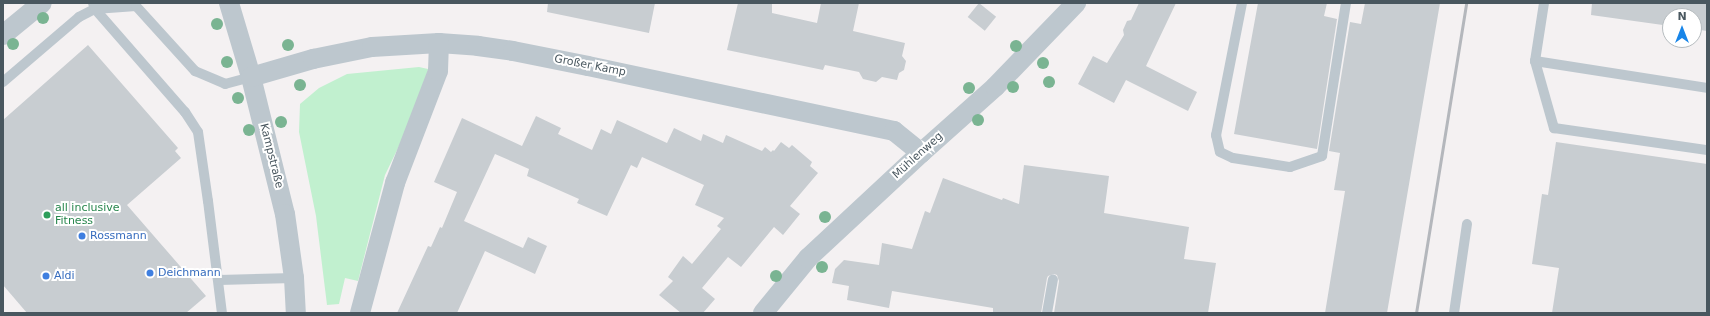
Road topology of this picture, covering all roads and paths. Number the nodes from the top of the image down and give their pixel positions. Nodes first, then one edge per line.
1 (42, 3) edge
2 (229, 3) edge
3 (1076, 3) edge
4 (1242, 3) edge
5 (1346, 3) edge
6 (1544, 3) edge
7 (94, 6) edge
8 (3, 36) edge
9 (439, 43) junction
10 (1535, 61) junction
11 (251, 77) junction
12 (3, 82) edge
13 (1707, 88) edge
14 (1707, 150) edge
15 (921, 153) junction
16 (1467, 224) dead end
17 (294, 278) junction
18 (219, 280) junction
19 (1053, 280) dead end
20 (222, 313) edge
21 (296, 313) edge
22 (360, 313) edge
23 (763, 313) edge
24 (1047, 313) edge
25 (1454, 313) edge

1 - 8 street
2 - 11 street, Kampstraße
3 - 15 street, Mühlenweg
4 - 5 lane
6 - 10 lane
7 - 11 lane
7 - 12 lane
7 - 18 lane
9 - 11 street, Großer Kamp
9 - 15 street, Großer Kamp
9 - 22 street
10 - 13 lane
10 - 14 lane
11 - 17 street, Kampstraße
15 - 23 street, Mühlenweg
16 - 25 lane
17 - 18 lane
17 - 21 street, Kampstraße
18 - 20 lane
19 - 24 lane

